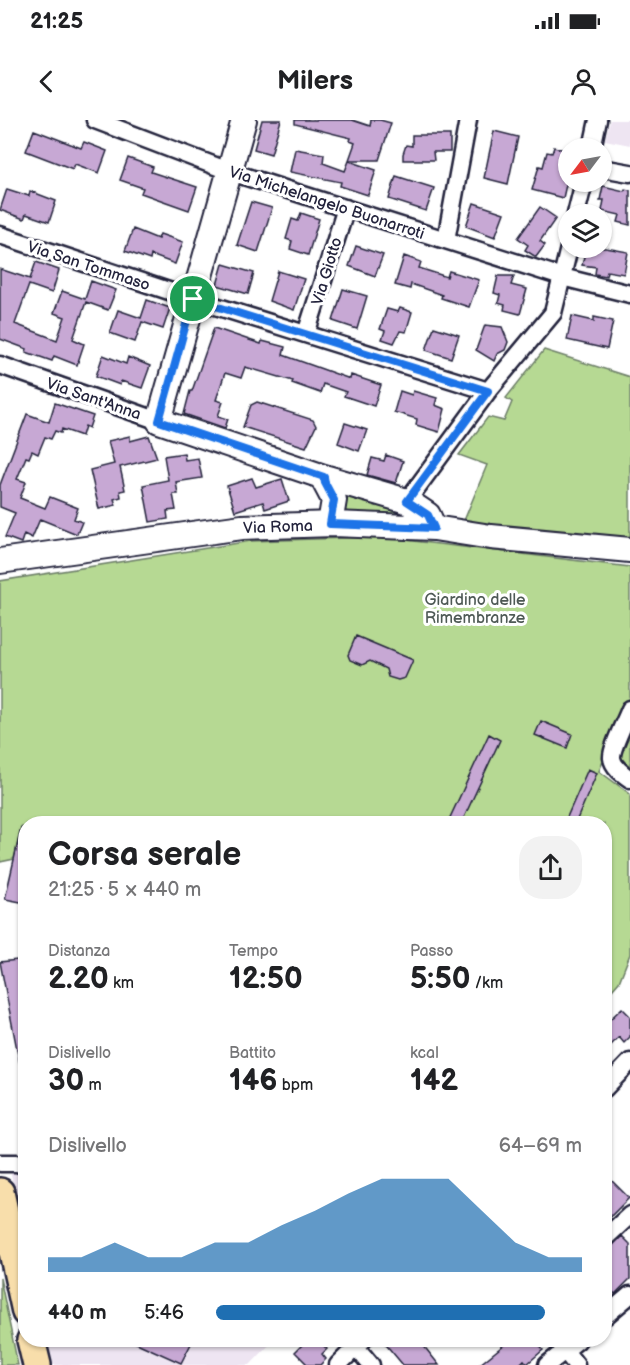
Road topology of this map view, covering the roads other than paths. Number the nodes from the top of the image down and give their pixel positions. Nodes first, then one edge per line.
1 (95, 120) edge
2 (244, 120) edge
3 (468, 120) edge
4 (598, 120) edge
5 (594, 138) edge
6 (612, 170) edge
7 (231, 172) junction
8 (630, 173) edge
9 (346, 208) junction
10 (0, 235) edge
11 (446, 240) junction
12 (567, 258) edge
13 (562, 277) junction
14 (630, 294) edge
15 (193, 299) junction
16 (306, 334) junction
17 (0, 365) edge
18 (488, 391) junction
19 (159, 421) junction
20 (324, 477) junction
21 (407, 501) junction
22 (431, 522) junction
23 (330, 524) junction
24 (630, 550) edge
25 (0, 561) edge
26 (630, 709) edge
27 (630, 779) edge
28 (630, 1062) edge
29 (612, 1081) edge
30 (0, 1163) edge
31 (18, 1163) edge
32 (0, 1192) edge
33 (630, 1215) edge
34 (612, 1232) edge
35 (18, 1275) edge
36 (630, 1296) edge
37 (612, 1311) edge
38 (33, 1347) edge
39 (351, 1347) edge
40 (358, 1347) edge
41 (563, 1347) edge
42 (569, 1347) edge
43 (37, 1365) edge
44 (338, 1365) edge
45 (371, 1365) edge
46 (547, 1365) edge
47 (576, 1365) edge

1 - 7 street, Via Michelangelo Buonarroti
2 - 7 street
3 - 11 street
4 - 5 street
6 - 8 street
7 - 9 street, Via Michelangelo Buonarroti
7 - 15 street
9 - 11 street, Via Michelangelo Buonarroti
9 - 16 street, Via Giotto
10 - 15 street, Via San Tommaso
11 - 13 street, Via Michelangelo Buonarroti
12 - 13 street
13 - 14 street, Via Michelangelo Buonarroti
13 - 18 street
15 - 16 street, Via San Tommaso
15 - 19 street
16 - 18 street, Via San Tommaso
17 - 19 street, Via Sant'Anna
18 - 21 street
19 - 20 street, Via Sant'Anna
20 - 21 street, Via Sant'Anna
20 - 23 street
21 - 22 street, Via Sant'Anna
22 - 23 street, Via Roma
22 - 24 street, Via Roma
23 - 25 street, Via Roma
26 - 27 street
28 - 29 street
30 - 31 street
32 - 35 main road
33 - 34 street
36 - 37 street
38 - 43 main road
39 - 44 street
40 - 45 street
41 - 46 street
42 - 47 street

